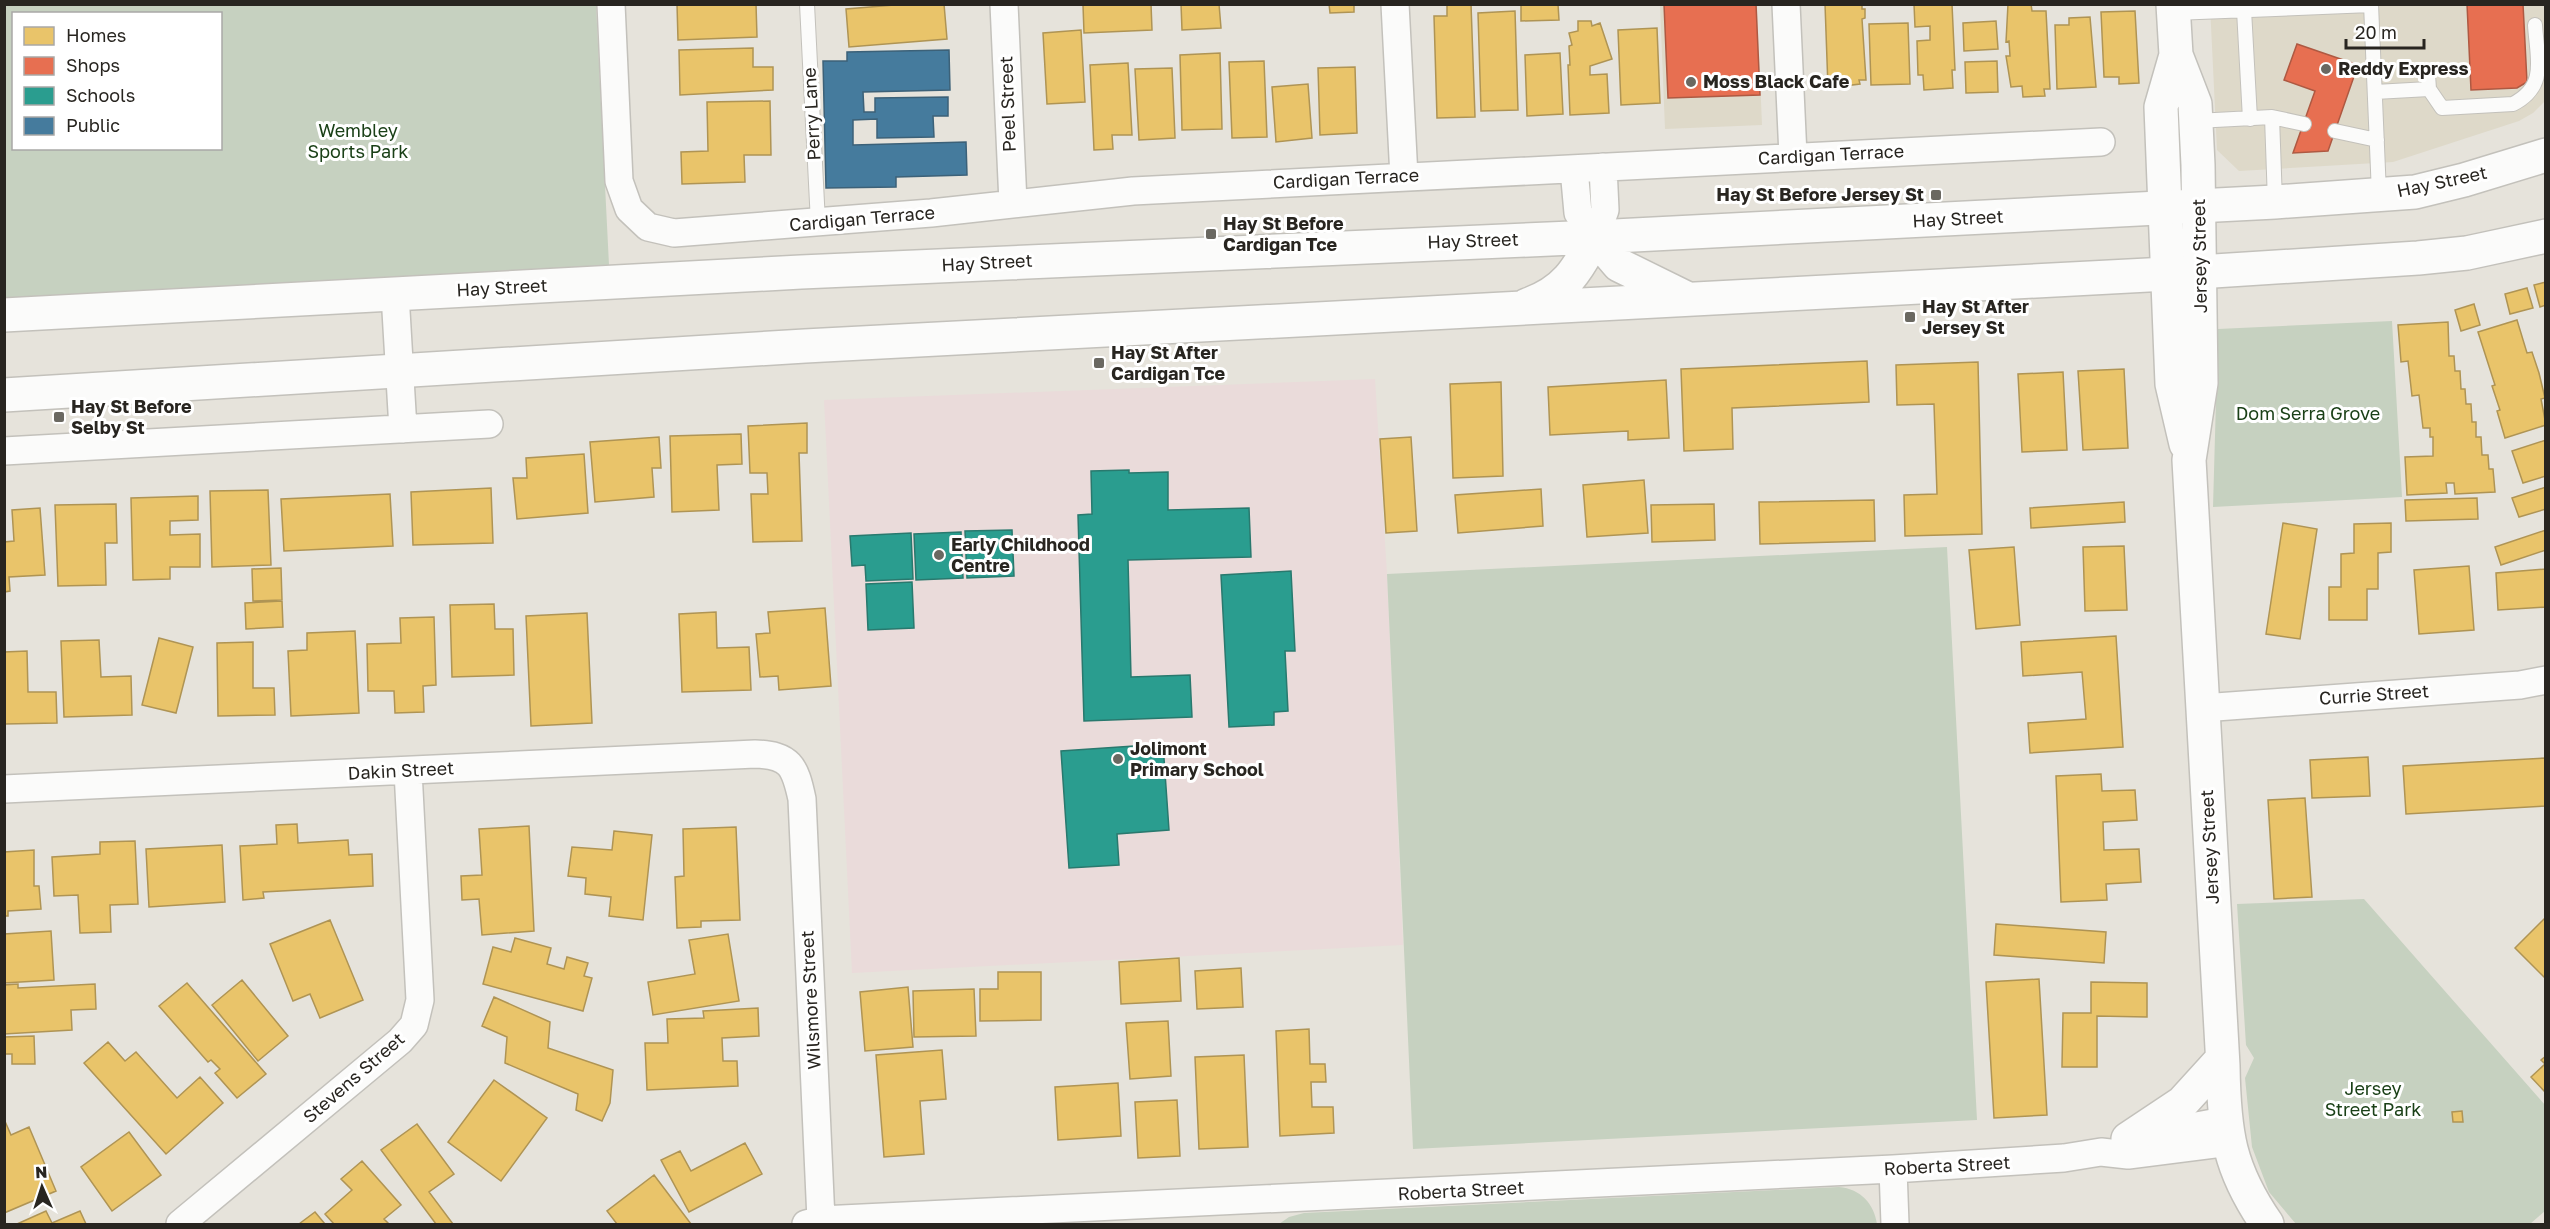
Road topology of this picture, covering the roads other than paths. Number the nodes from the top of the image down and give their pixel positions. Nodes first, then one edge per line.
1 (611, 4) edge
2 (807, 4) edge
3 (1004, 4) edge
4 (1395, 4) edge
5 (1786, 4) edge
6 (2371, 5) edge
7 (2174, 9) edge
8 (2244, 10) junction
9 (2535, 25) dead end
10 (2176, 55) junction
11 (2428, 75) dead end
12 (2429, 89) junction
13 (2375, 92) junction
14 (2272, 117) junction
15 (2250, 119) junction
16 (2196, 122) junction
17 (2304, 124) dead end
18 (2335, 131) dead end
19 (2377, 140) junction
20 (2101, 142) dead end
21 (2546, 155) edge
22 (1793, 156) junction
23 (1603, 167) junction
24 (1574, 169) junction
25 (1404, 177) junction
26 (2379, 195) junction
27 (2275, 202) junction
28 (1013, 203) junction
29 (2199, 206) junction
30 (2164, 208) junction
31 (818, 224) junction
32 (2546, 236) edge
33 (1595, 237) junction
34 (2201, 272) junction
35 (2167, 274) junction
36 (395, 294) junction
37 (1690, 300) junction
38 (1513, 310) junction
39 (4, 315) edge
40 (399, 370) junction
41 (4, 395) edge
42 (489, 424) dead end
43 (403, 429) junction
44 (4, 451) edge
45 (2189, 460) junction
46 (2546, 680) edge
47 (2202, 708) junction
48 (792, 767) joint
49 (408, 771) junction
50 (4, 789) edge
51 (2222, 1059) junction
52 (2227, 1131) junction
53 (2115, 1145) junction
54 (1893, 1169) junction
55 (1249, 1213) edge
56 (814, 1222) edge
57 (180, 1224) edge
58 (1895, 1224) edge
59 (2267, 1224) edge

1 - 31 street, Cardigan Terrace
2 - 31 lane, Perry Lane
3 - 28 street, Peel Street
4 - 25 street
5 - 22 street
6 - 8 lane
6 - 13 lane
7 - 8 lane
7 - 10 main road, Jersey Street
8 - 15 lane
9 - 12 lane
10 - 16 main road, Jersey Street
10 - 30 main road, Jersey Street
11 - 12 lane
12 - 13 lane
13 - 19 lane
14 - 15 lane
14 - 17 lane
14 - 27 lane
15 - 16 lane
16 - 29 main road, Jersey Street
18 - 19 lane
19 - 26 lane
20 - 22 street, Cardigan Terrace
21 - 26 main road, Hay Street
22 - 23 street, Cardigan Terrace
23 - 24 street, Cardigan Terrace
23 - 33 street
24 - 25 street, Cardigan Terrace
24 - 33 street
25 - 28 street, Cardigan Terrace
26 - 27 main road, Hay Street
27 - 29 main road, Hay Street
28 - 31 street, Cardigan Terrace
29 - 30 main road, Hay Street
29 - 34 main road, Jersey Street
30 - 33 main road, Hay Street
30 - 35 main road, Jersey Street
32 - 34 main road
33 - 36 main road, Hay Street
33 - 37 main road
33 - 38 main road
34 - 35 main road
34 - 45 main road, Jersey Street
35 - 37 main road
35 - 45 main road, Jersey Street
36 - 39 main road, Hay Street
36 - 40 street
37 - 38 main road
38 - 40 main road
40 - 41 main road
40 - 43 street
42 - 43 street
43 - 44 street
45 - 47 main road, Jersey Street
46 - 47 street, Currie Street
47 - 51 main road, Jersey Street
48 - 49 street, Dakin Street
48 - 56 street, Wilsmore Street
49 - 50 street, Dakin Street
49 - 57 street, Stevens Street
51 - 52 main road, Jersey Street
51 - 53 main road
52 - 53 street, Roberta Street
52 - 59 main road, Jersey Street
53 - 54 street, Roberta Street
54 - 55 street, Roberta Street
54 - 58 street
55 - 56 street, Roberta Street

